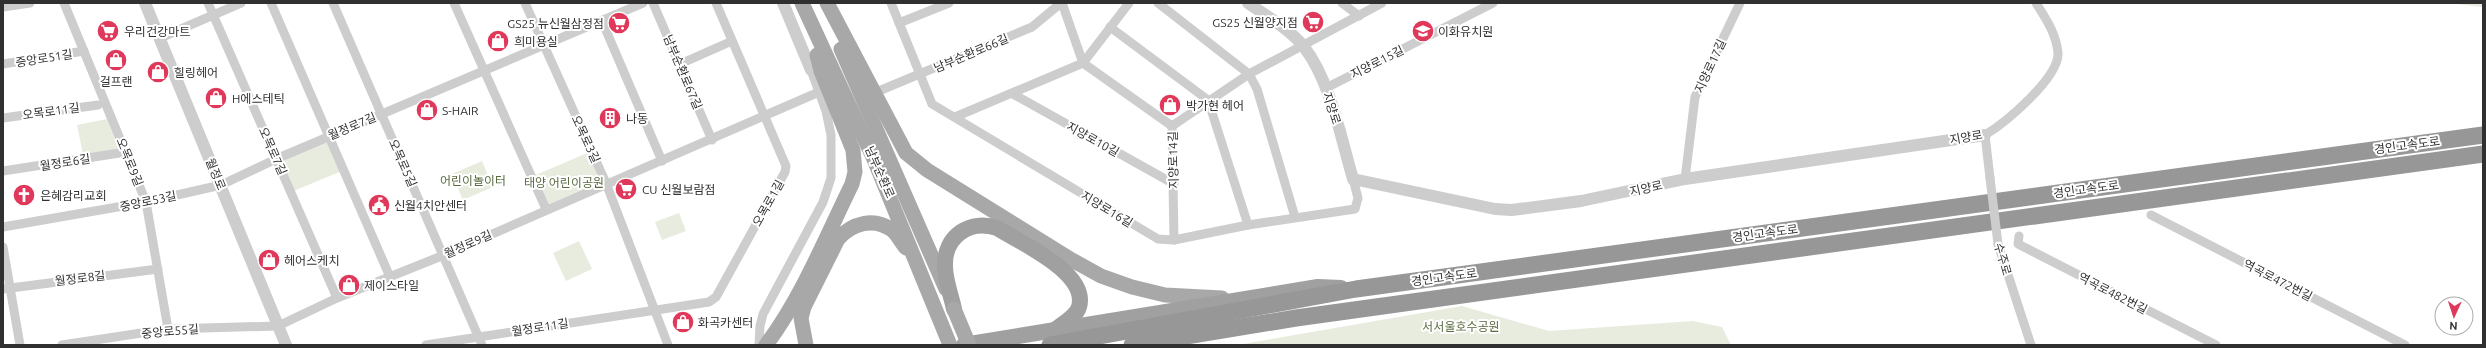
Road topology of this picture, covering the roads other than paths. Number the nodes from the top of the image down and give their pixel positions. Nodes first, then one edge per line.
1 (30, 3) edge
2 (64, 3) edge
3 (145, 3) edge
4 (208, 3) edge
5 (241, 3) edge
6 (271, 3) edge
7 (333, 3) edge
8 (454, 3) edge
9 (525, 3) edge
10 (643, 3) edge
11 (653, 3) edge
12 (716, 3) edge
13 (783, 3) edge
14 (802, 3) edge
15 (821, 3) edge
16 (827, 3) edge
17 (891, 3) edge
18 (949, 3) edge
19 (1061, 3) edge
20 (1129, 3) edge
21 (1158, 3) edge
22 (1248, 3) edge
23 (1342, 3) edge
24 (1382, 3) edge
25 (1493, 3) edge
26 (1740, 3) edge
27 (2036, 3) edge
28 (3, 7) edge
29 (213, 15) junction
30 (1359, 16) junction
31 (602, 21) junction
32 (810, 24) junction
33 (899, 24) junction
34 (1110, 27) junction
35 (160, 38) junction
36 (732, 41) junction
37 (544, 46) junction
38 (1303, 46) junction
39 (84, 51) junction
40 (1082, 63) junction
41 (3, 64) edge
42 (680, 64) junction
43 (816, 68) junction
44 (485, 70) junction
45 (920, 74) junction
46 (1249, 74) junction
47 (1326, 88) junction
48 (819, 92) junction
49 (874, 93) junction
50 (1013, 94) junction
51 (1208, 100) junction
52 (98, 104) dead end
53 (382, 114) junction
54 (765, 117) junction
55 (955, 117) junction
56 (3, 118) edge
57 (1172, 126) junction
58 (1985, 135) junction
59 (2483, 135) edge
60 (328, 136) junction
61 (712, 140) junction
62 (126, 152) junction
63 (2483, 154) edge
64 (276, 158) junction
65 (662, 161) junction
66 (3, 171) edge
67 (1353, 179) junction
68 (1685, 179) junction
69 (606, 183) junction
70 (1174, 184) junction
71 (221, 185) junction
72 (146, 202) junction
73 (546, 209) junction
74 (2151, 215) dead end
75 (1295, 217) junction
76 (1248, 225) junction
77 (3, 227) edge
78 (2019, 236) dead end
79 (1174, 240) junction
80 (3, 247) edge
81 (444, 255) junction
82 (158, 268) junction
83 (920, 268) junction
84 (390, 277) junction
85 (6, 288) edge
86 (1356, 289) junction
87 (337, 298) junction
88 (1249, 298) junction
89 (954, 308) junction
90 (654, 310) junction
91 (1296, 318) junction
92 (278, 326) junction
93 (168, 330) junction
94 (1051, 338) edge
95 (480, 341) edge
96 (20, 345) edge
97 (62, 345) edge
98 (286, 345) edge
99 (426, 345) edge
100 (668, 345) edge
101 (759, 345) edge
102 (766, 345) edge
103 (806, 345) edge
104 (950, 345) edge
105 (964, 345) edge
106 (969, 345) edge
107 (1132, 345) edge
108 (1206, 345) edge
109 (2031, 345) edge
110 (2216, 345) edge
111 (2405, 345) edge

1 - 28 street
2 - 39 street, 오목로9길
3 - 35 street, 월정로
4 - 29 street, 오목로7길
5 - 29 street
6 - 60 street
7 - 53 street, 오목로5길
8 - 44 street
9 - 37 street, 오목로3길
10 - 31 street, 월정로7길
11 - 42 street, 남부순환로67길
12 - 36 street, 오목로1길
13 - 43 street
14 - 32 main road, 남부순환로
15 - 89 main road, 남부순환로
16 - 49 main road
17 - 33 street, 지양로16길
18 - 33 street
19 - 40 street
19 - 45 street, 남부순환로66길
20 - 34 street
21 - 46 street
22 - 38 street, 지양로
23 - 30 street
24 - 30 street, 지양로14길
25 - 47 street, 지양로15길
26 - 68 street, 지양로17길
27 - 58 street, 지양로
29 - 35 street
29 - 64 street, 오목로7길
30 - 38 street, 지양로14길
31 - 37 street, 월정로7길
31 - 65 street
32 - 43 main road
32 - 83 main road, 남부순환로
33 - 45 street, 지양로16길
34 - 40 street
34 - 51 street
35 - 71 street, 월정로
36 - 42 street
36 - 54 street, 오목로1길
37 - 44 street, 월정로7길
37 - 69 street, 오목로3길
38 - 46 street, 지양로14길
38 - 47 street, 지양로
39 - 41 street, 중앙로51길
39 - 62 street, 오목로9길
40 - 50 street
40 - 57 street
42 - 61 street, 남부순환로67길
43 - 48 street
43 - 102 main road
44 - 53 street, 월정로7길
44 - 73 street
45 - 49 street, 남부순환로66길
45 - 55 street, 지양로16길
46 - 51 street, 지양로14길
46 - 75 street
47 - 67 street, 지양로
48 - 54 street
48 - 101 street
49 - 88 main road
50 - 55 street
50 - 70 street, 지양로10길
51 - 57 street, 지양로14길
51 - 76 street
52 - 56 street, 오목로11길
53 - 60 street, 월정로7길
53 - 81 street, 오목로5길
54 - 61 street
54 - 90 street, 오목로1길
55 - 79 street, 지양로16길
57 - 70 street, 지양로14길
58 - 68 street, 지양로
58 - 109 street, 수주로, bridge
59 - 86 highway, 경인고속도로
60 - 64 street, 월정로7길
60 - 84 street
61 - 65 street
62 - 66 street, 월정로6길
62 - 72 street, 오목로9길
63 - 91 highway, 경인고속도로
64 - 71 street, 월정로7길
64 - 87 street, 오목로7길
65 - 69 street
67 - 68 street, 지양로
67 - 75 street, 지양로16길
69 - 73 street, 월정로9길
69 - 90 street, 오목로3길
70 - 79 street, 지양로14길
71 - 72 street, 중앙로53길
71 - 92 street, 월정로
72 - 77 street, 중앙로53길
72 - 82 street, 오목로9길
73 - 81 street, 월정로9길
74 - 111 street, 역곡로472번길
75 - 76 street, 지양로16길
76 - 79 street, 지양로16길
78 - 110 street, 역곡로482번길
80 - 85 street
81 - 84 street, 월정로9길
81 - 95 street, 오목로5길
82 - 85 street, 월정로8길
82 - 93 street, 오목로9길
83 - 103 main road
83 - 104 main road, 남부순환로
84 - 87 street, 월정로9길
85 - 96 street
86 - 88 highway
86 - 94 highway, 경인고속도로
87 - 92 street, 월정로9길
88 - 94 highway
89 - 94 highway
89 - 106 main road, 남부순환로, bridge
90 - 95 street, 월정로11길
90 - 100 street, 오목로3길
91 - 107 highway, 경인고속도로
91 - 108 highway
92 - 93 street, 중앙로55길
92 - 98 street, 월정로
93 - 97 street, 중앙로55길
94 - 105 highway
95 - 99 street, 월정로11길

